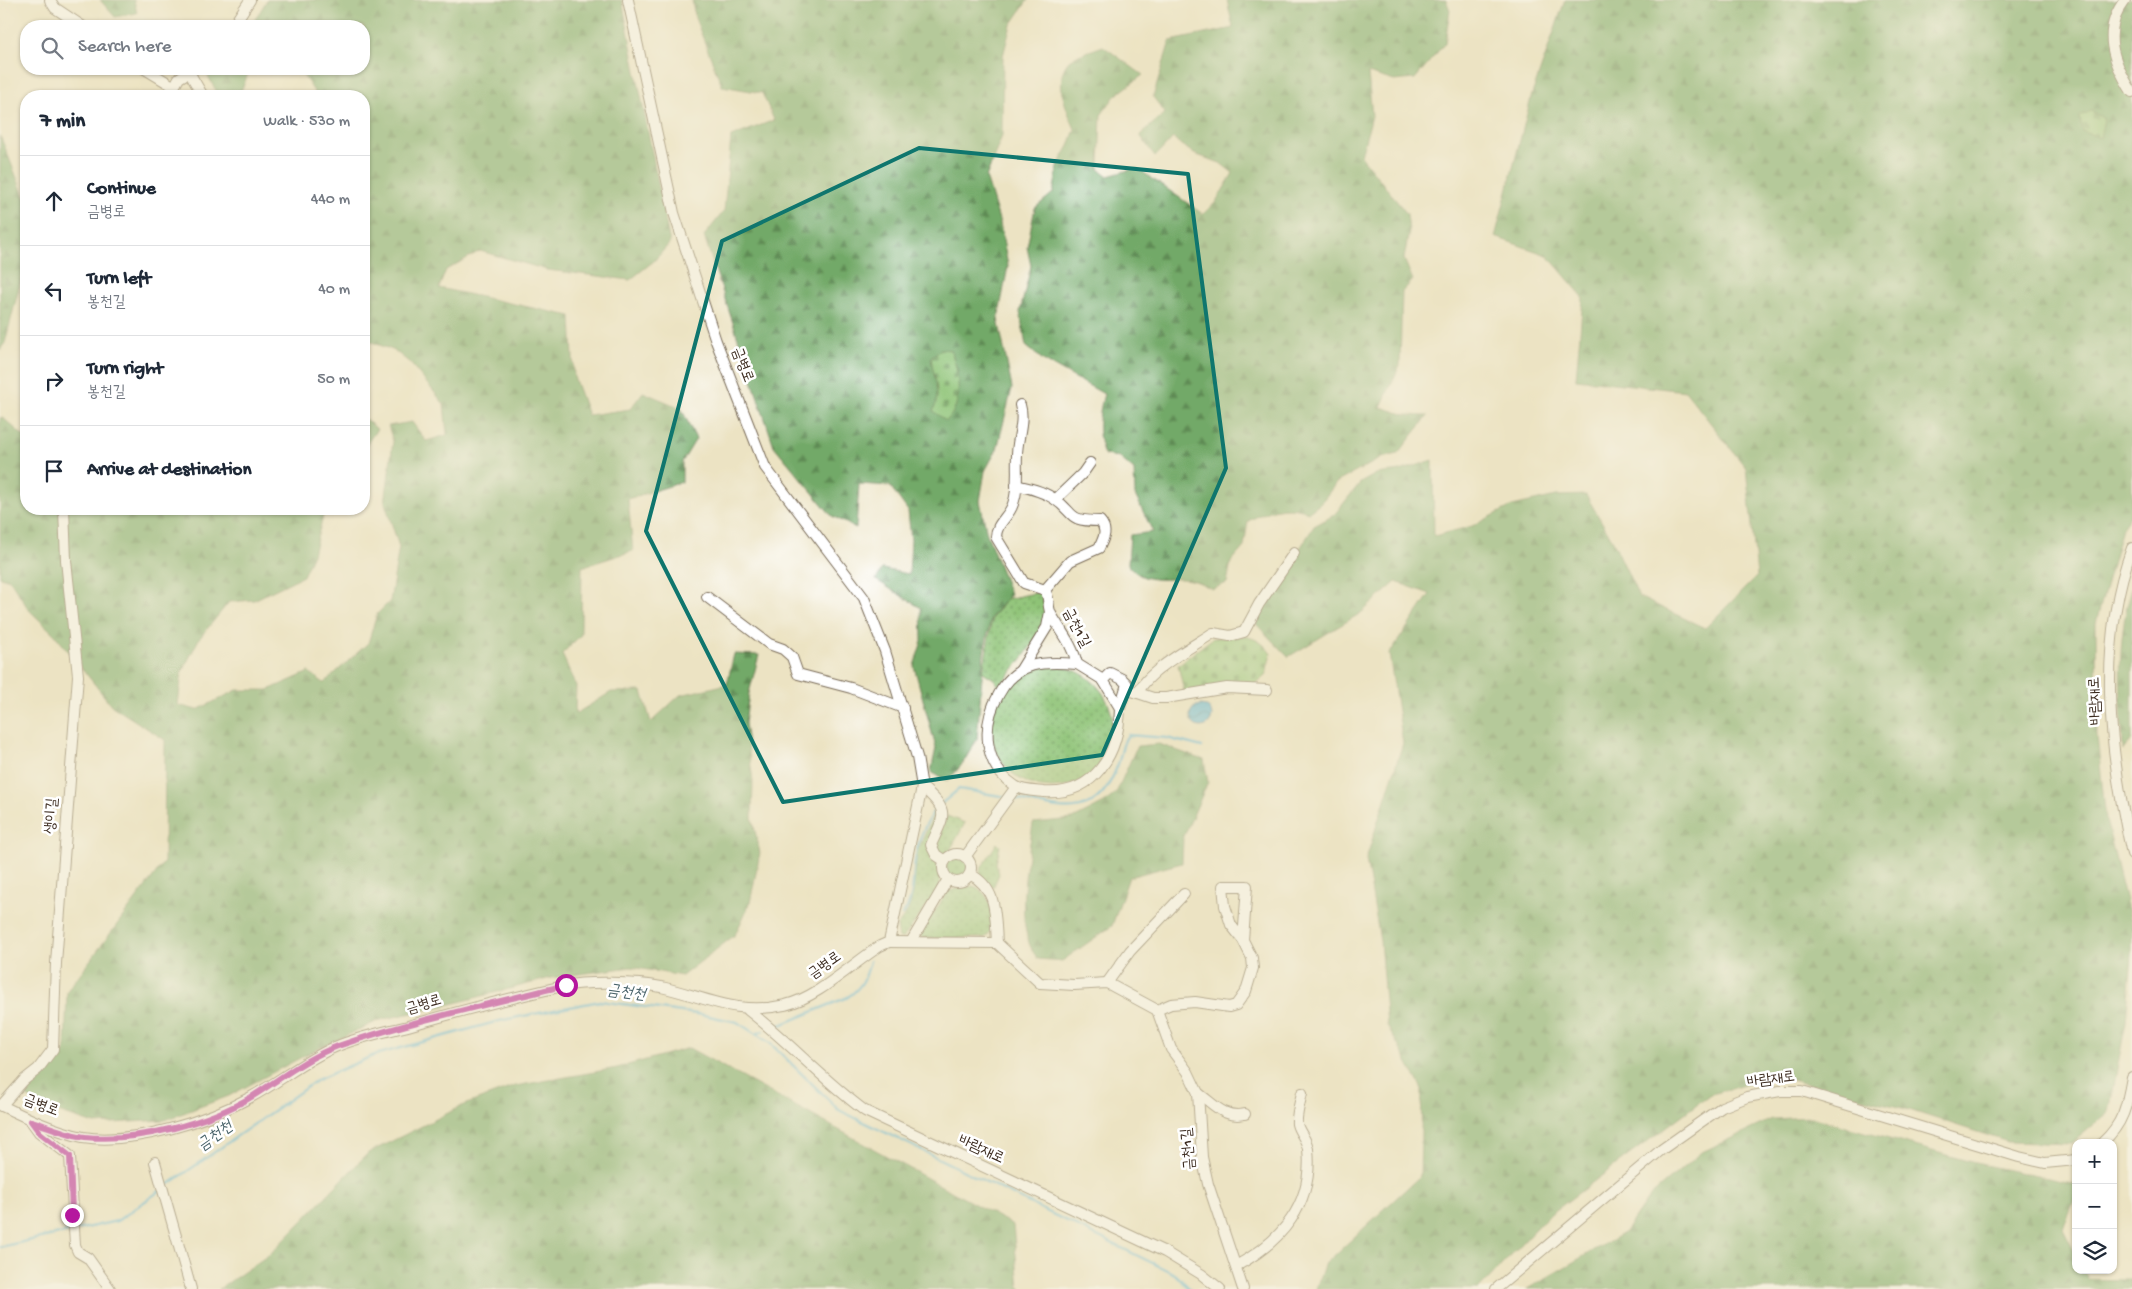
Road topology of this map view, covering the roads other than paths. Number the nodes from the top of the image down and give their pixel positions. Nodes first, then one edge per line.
1 (50, 0) edge
2 (250, 0) edge
3 (628, 0) edge
4 (2125, 0) edge
5 (73, 20) edge
6 (237, 20) edge
7 (152, 75) edge
8 (184, 75) edge
9 (193, 75) edge
10 (170, 90) edge
11 (172, 90) edge
12 (200, 90) edge
13 (2132, 92) edge
14 (1020, 406) dead end
15 (1090, 463) dead end
16 (1016, 484) junction
17 (1056, 499) junction
18 (64, 515) edge
19 (2132, 548) edge
20 (1294, 553) dead end
21 (1045, 590) junction
22 (708, 597) dead end
23 (1050, 612) junction
24 (1078, 664) junction
25 (1020, 671) junction
26 (1103, 680) junction
27 (1126, 689) junction
28 (1267, 690) dead end
29 (1138, 693) junction
30 (903, 708) junction
31 (1120, 708) junction
32 (922, 788) junction
33 (1014, 789) junction
34 (2132, 854) edge
35 (965, 857) junction
36 (944, 861) junction
37 (970, 874) junction
38 (948, 879) junction
39 (1184, 894) dead end
40 (1243, 940) junction
41 (910, 942) junction
42 (997, 943) junction
43 (885, 944) junction
44 (1107, 983) junction
45 (748, 1010) junction
46 (1157, 1010) junction
47 (2132, 1078) edge
48 (1198, 1093) junction
49 (1302, 1093) dead end
50 (1, 1105) edge
51 (1245, 1114) dead end
52 (31, 1121) junction
53 (2106, 1139) edge
54 (2072, 1160) edge
55 (154, 1162) dead end
56 (1236, 1266) junction
57 (110, 1289) edge
58 (191, 1289) edge
59 (1220, 1289) edge
60 (1243, 1289) edge
61 (1496, 1289) edge

1 - 5 street
2 - 6 street
3 - 30 street, 금병로
4 - 13 street
7 - 10 street
8 - 11 street
9 - 12 street
14 - 16 street
15 - 17 street
16 - 17 street
16 - 21 street
17 - 21 street
18 - 50 street, 생이길
19 - 34 street, 바람재로
20 - 29 street
21 - 23 street, 금천1길
22 - 30 street
23 - 24 street, 금천1길
23 - 25 street
24 - 25 street, 금천1길
24 - 26 street
25 - 33 street, 금천1길
26 - 27 street
26 - 31 street
27 - 29 street
27 - 31 street
28 - 29 street
30 - 32 street, 금병로
31 - 33 street
32 - 36 street
32 - 43 street, 금병로
33 - 35 street
35 - 36 street
35 - 37 street
36 - 38 street
37 - 38 street
37 - 42 street
38 - 41 street
39 - 44 street
40 - 40 street
40 - 46 street
41 - 42 street
41 - 43 street
42 - 44 street
43 - 45 street, 금병로
44 - 46 street
45 - 52 street, 금병로
45 - 59 street, 바람재로
46 - 48 street, 금천1길
47 - 53 street
48 - 51 street
48 - 56 street, 금천1길
49 - 56 street
50 - 52 street, 금병로
52 - 57 street
54 - 61 street, 바람재로
55 - 58 street
56 - 60 street, 금천1길

